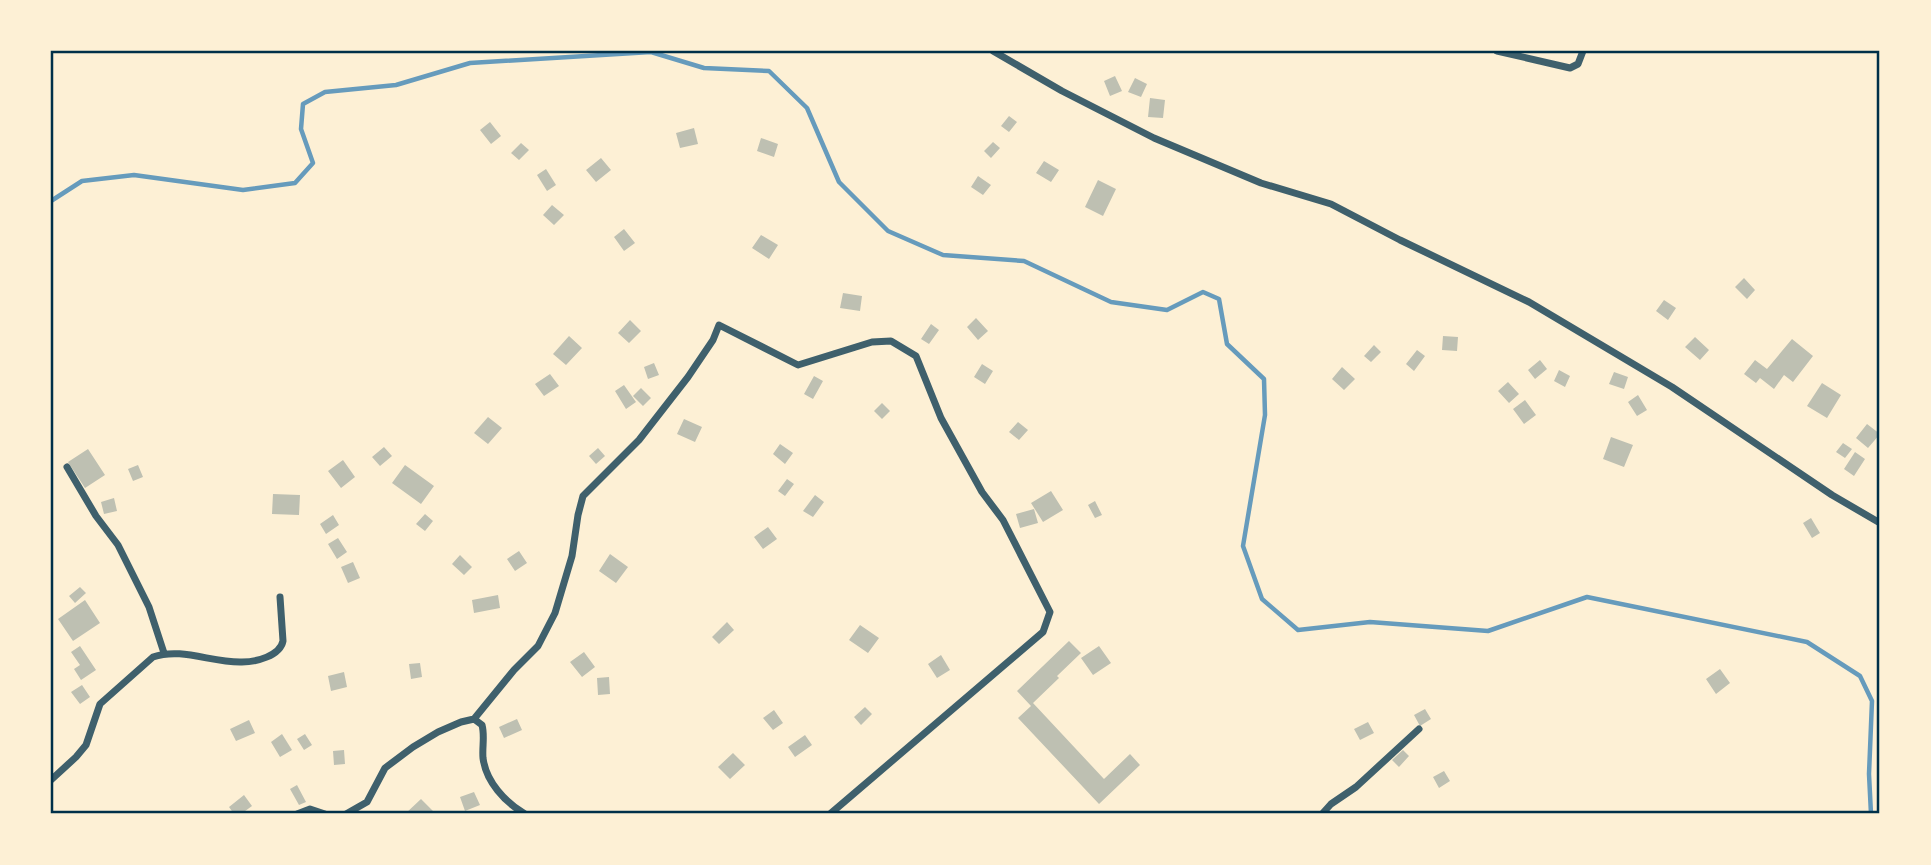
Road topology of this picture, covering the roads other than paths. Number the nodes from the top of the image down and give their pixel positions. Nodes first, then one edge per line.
1 (993, 51) edge
2 (1497, 51) edge
3 (1583, 51) edge
4 (66, 467) dead end
5 (1880, 523) edge
6 (280, 597) dead end
7 (164, 653) junction
8 (474, 719) junction
9 (1419, 729) dead end
10 (51, 780) edge
11 (297, 814) edge
12 (325, 814) edge
13 (346, 814) edge
14 (525, 814) edge
15 (830, 814) edge
16 (1322, 814) edge

1 - 5 street
2 - 3 street
4 - 7 street
6 - 7 street
7 - 10 street
8 - 13 street
8 - 14 street
8 - 15 street
9 - 16 street
11 - 12 street

